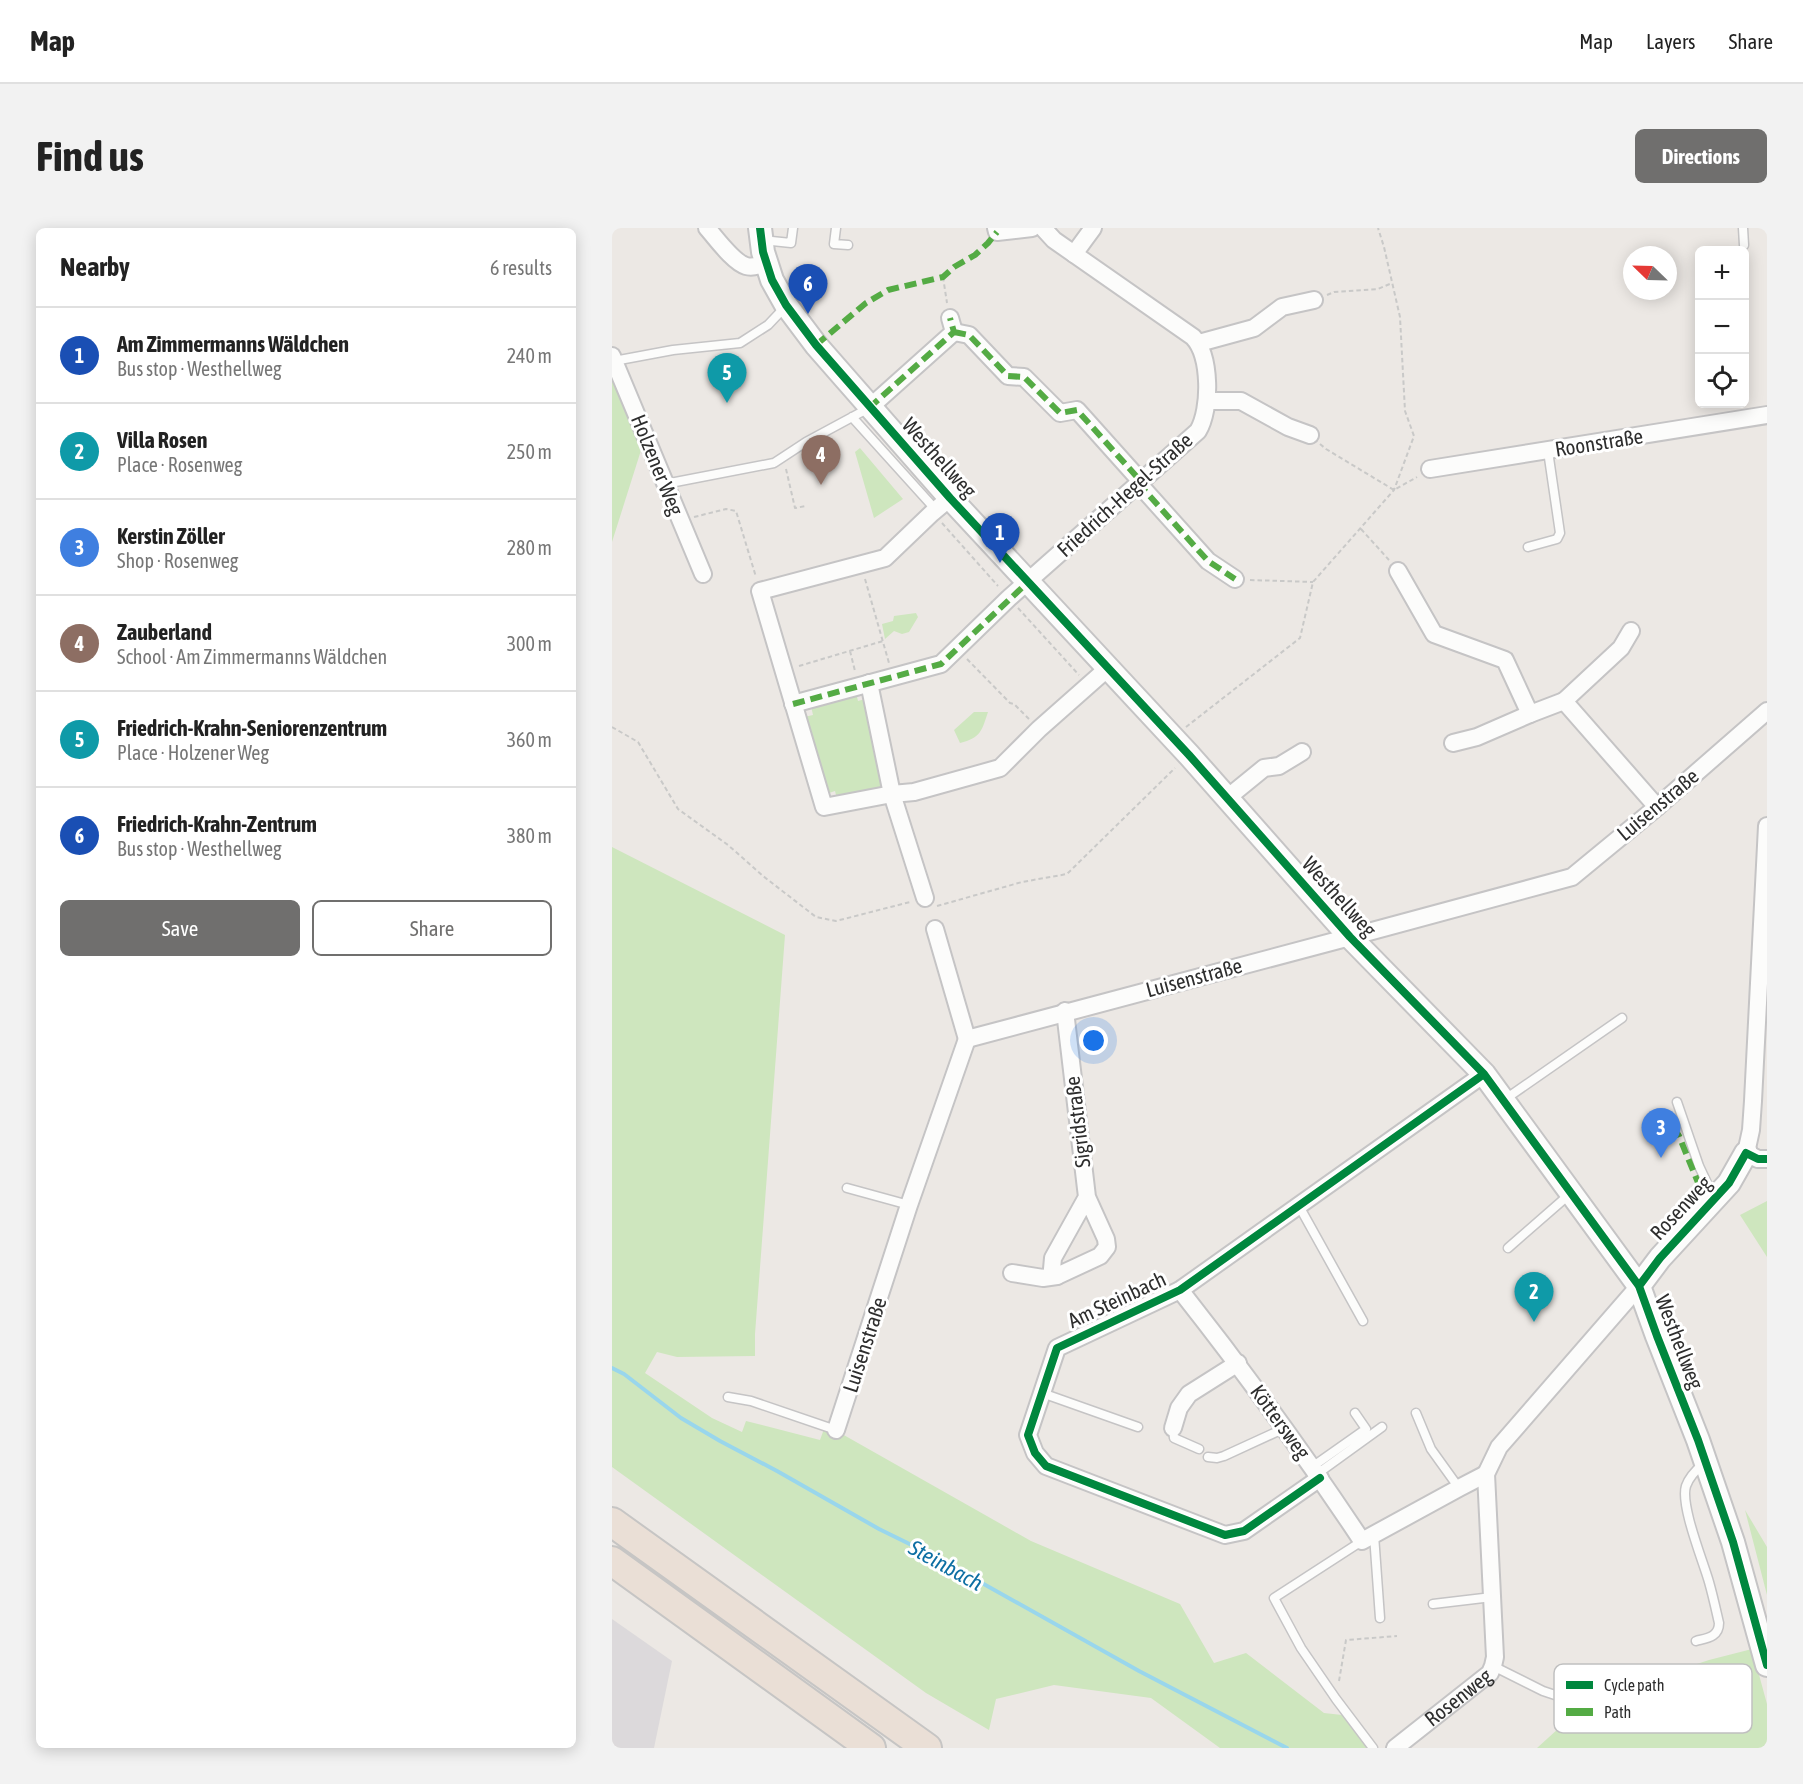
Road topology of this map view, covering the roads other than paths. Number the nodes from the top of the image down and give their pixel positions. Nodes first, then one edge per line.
1 (707, 228) edge
2 (793, 228) edge
3 (836, 228) edge
4 (996, 228) edge
5 (1032, 228) edge
6 (1043, 228) edge
7 (1093, 228) edge
8 (1743, 228) edge
9 (761, 234) edge
10 (848, 245) dead end
11 (1744, 245) dead end
12 (1074, 254) junction
13 (766, 263) junction
14 (1314, 301) road end
15 (786, 305) junction
16 (1199, 343) junction
17 (613, 359) edge
18 (1208, 401) junction
19 (860, 412) junction
20 (1767, 414) edge
21 (1310, 435) road end
22 (1548, 451) junction
23 (1430, 470) road end
24 (1138, 483) junction
25 (666, 484) junction
26 (943, 504) junction
27 (1528, 547) dead end
28 (1398, 570) road end
29 (703, 574) dead end
30 (1235, 579) road end
31 (1028, 582) junction
32 (1631, 632) dead end
33 (1108, 669) junction
34 (864, 685) junction
35 (1564, 701) junction
36 (793, 704) junction
37 (1767, 711) edge
38 (1530, 714) junction
39 (1453, 743) dead end
40 (1302, 753) dead end
41 (892, 794) junction
42 (1226, 799) junction
43 (1657, 807) junction
44 (1767, 826) edge
45 (927, 903) road end
46 (935, 929) dead end
47 (1350, 938) junction
48 (1065, 1011) junction
49 (1622, 1018) dead end
50 (967, 1039) junction
51 (1484, 1074) junction
52 (1503, 1100) junction
53 (1677, 1102) dead end
54 (1756, 1156) edge
55 (847, 1188) dead end
56 (1571, 1193) junction
57 (1087, 1197) junction
58 (1715, 1198) junction
59 (909, 1205) junction
60 (1299, 1206) junction
61 (1508, 1248) dead end
62 (1012, 1272) dead end
63 (1057, 1276) junction
64 (1639, 1286) junction
65 (1180, 1290) junction
66 (1363, 1321) dead end
67 (1238, 1363) junction
68 (1042, 1393) junction
69 (728, 1396) dead end
70 (1354, 1413) dead end
71 (1416, 1413) dead end
72 (1138, 1427) dead end
73 (1382, 1427) dead end
74 (1173, 1428) joint
75 (1285, 1428) junction
76 (836, 1430) joint
77 (1199, 1449) dead end
78 (1208, 1457) dead end
79 (1706, 1462) junction
80 (1317, 1473) junction
81 (1486, 1474) junction
82 (1459, 1488) junction
83 (612, 1522) edge
84 (1368, 1538) junction
85 (612, 1561) edge
86 (1492, 1598) junction
87 (1433, 1604) dead end
88 (1380, 1618) dead end
89 (1696, 1641) dead end
90 (1767, 1665) edge
91 (1493, 1666) junction
92 (1554, 1695) edge
93 (871, 1748) edge
94 (927, 1748) edge
95 (1373, 1748) edge
96 (1395, 1748) edge

1 - 13 street
2 - 9 lane
3 - 10 lane
4 - 5 street
6 - 12 street
7 - 12 street
8 - 11 lane
9 - 13 street, Westhellweg
12 - 16 street
13 - 15 street, Westhellweg
14 - 16 street
15 - 17 lane
15 - 19 street, Westhellweg
16 - 18 street, Friedrich-Hegel-Straße
17 - 25 street, Holzener Weg
18 - 21 street
18 - 24 street, Friedrich-Hegel-Straße
19 - 24 street
19 - 25 lane
19 - 26 street, Westhellweg
20 - 22 street, Roonstraße
22 - 23 street, Roonstraße
22 - 27 lane
24 - 30 street
24 - 31 street, Friedrich-Hegel-Straße
25 - 29 street, Holzener Weg
26 - 31 street, Westhellweg
26 - 36 street
28 - 38 street
31 - 33 street, Westhellweg
31 - 34 street, Friedrich-Hegel-Straße
32 - 35 street
33 - 41 street
33 - 42 street, Westhellweg
34 - 36 street, Friedrich-Hegel-Straße
34 - 41 street
35 - 38 street
35 - 43 street
36 - 41 street
37 - 43 street, Luisenstraße
38 - 39 street
40 - 42 street
41 - 45 street
42 - 47 street, Westhellweg
43 - 47 street, Luisenstraße
44 - 54 street, Rosenweg
46 - 50 street
47 - 48 street, Luisenstraße
47 - 51 street, Westhellweg
48 - 50 street, Luisenstraße
48 - 57 street, Sigridstraße
49 - 52 lane
50 - 59 street, Luisenstraße
51 - 52 street, Westhellweg
51 - 60 street, Am Steinbach
52 - 56 street, Westhellweg
53 - 58 lane
54 - 58 street, Rosenweg
55 - 59 lane
56 - 61 lane
56 - 64 street, Westhellweg
57 - 63 street, Sigridstraße
57 - 63 street, Sigridstraße
58 - 64 street, Rosenweg
59 - 76 street, Luisenstraße
60 - 65 street, Am Steinbach
60 - 66 lane
62 - 63 street, Sigridstraße
64 - 79 street, Westhellweg
64 - 81 street, Rosenweg
65 - 67 street, Köttersweg
65 - 68 street, Am Steinbach
67 - 74 street, Köttersweg
67 - 75 street, Köttersweg
68 - 72 lane
68 - 80 street, Am Steinbach
69 - 76 lane
70 - 80 lane
71 - 82 lane
73 - 80 lane
74 - 77 lane
75 - 78 lane
75 - 80 street, Köttersweg
79 - 89 lane
79 - 90 street, Westhellweg
80 - 84 street, Köttersweg
81 - 82 street
81 - 86 street, Rosenweg
82 - 84 street
83 - 94 highway
84 - 88 lane
84 - 95 lane
85 - 93 highway
86 - 87 lane
86 - 91 street, Rosenweg
91 - 92 lane
91 - 96 street, Rosenweg

